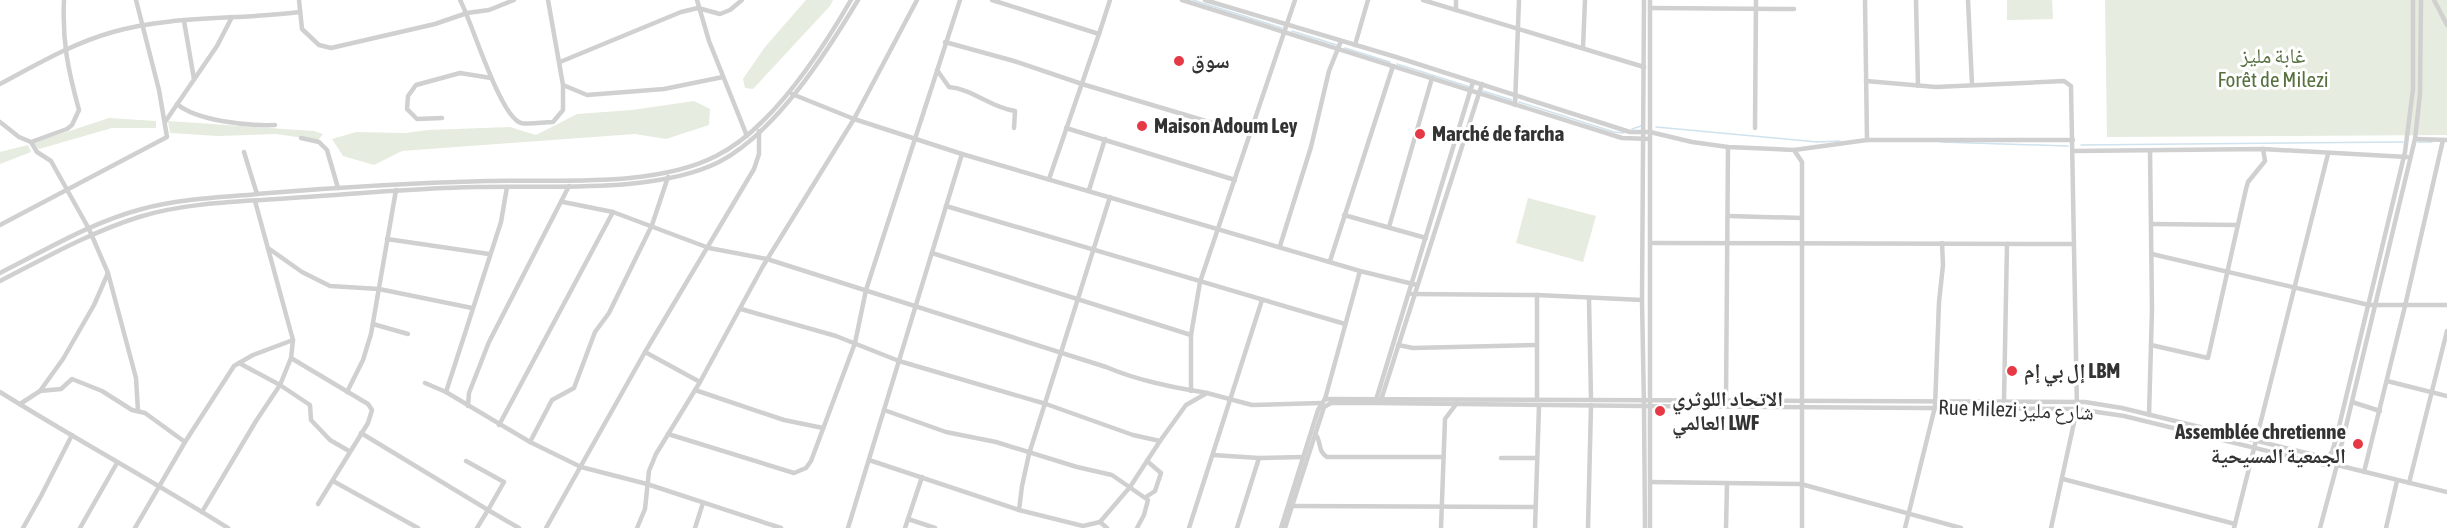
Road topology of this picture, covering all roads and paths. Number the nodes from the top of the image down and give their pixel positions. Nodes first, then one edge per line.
1 (64, 0) edge
2 (136, 0) edge
3 (299, 0) edge
4 (460, 0) edge
5 (514, 0) edge
6 (548, 0) edge
7 (697, 0) edge
8 (742, 0) edge
9 (851, 0) edge
10 (858, 0) edge
11 (917, 0) edge
12 (960, 0) edge
13 (992, 0) edge
14 (1110, 0) edge
15 (1182, 0) edge
16 (1205, 0) edge
17 (1295, 0) edge
18 (1368, 0) edge
19 (1423, 0) edge
20 (1456, 0) edge
21 (1519, 0) edge
22 (1585, 0) edge
23 (1644, 0) edge
24 (1650, 0) edge
25 (1705, 0) edge
26 (1756, 0) edge
27 (1865, 0) edge
28 (1916, 0) edge
29 (1968, 0) edge
30 (2413, 0) edge
31 (2421, 0) edge
32 (2434, 0) edge
33 (1705, 7) junction
34 (698, 8) junction
35 (1650, 8) junction
36 (1756, 8) junction
37 (1794, 9) dead end
38 (1456, 10) junction
39 (300, 12) junction
40 (467, 13) junction
41 (232, 17) junction
42 (184, 21) junction
43 (1286, 24) junction
44 (143, 26) junction
45 (2447, 26) edge
46 (1517, 29) junction
47 (1284, 32) junction
48 (1099, 34) junction
49 (1341, 41) junction
50 (945, 42) junction
51 (1355, 45) junction
52 (1583, 48) junction
53 (1337, 50) junction
54 (64, 52) junction
55 (1396, 57) junction
56 (560, 62) junction
57 (1393, 66) junction
58 (1644, 67) junction
59 (937, 70) junction
60 (723, 76) junction
61 (491, 78) junction
62 (1432, 78) junction
63 (194, 79) junction
64 (1866, 81) junction
65 (1473, 82) junction
66 (0, 84) edge
67 (1082, 84) junction
68 (1482, 84) junction
69 (1972, 84) junction
70 (563, 85) junction
71 (1918, 86) junction
72 (791, 92) junction
73 (1470, 92) junction
74 (1478, 94) junction
75 (1514, 94) junction
76 (177, 104) junction
77 (1515, 105) junction
78 (442, 118) dead end
79 (854, 119) junction
80 (0, 122) edge
81 (165, 122) junction
82 (275, 125) dead end
83 (1014, 128) dead end
84 (1066, 128) junction
85 (1755, 128) dead end
86 (758, 130) junction
87 (1643, 131) junction
88 (1650, 132) junction
89 (1249, 134) junction
90 (747, 136) junction
91 (301, 138) dead end
92 (916, 139) junction
93 (1105, 139) junction
94 (1642, 139) junction
95 (1650, 139) junction
96 (2415, 139) junction
97 (1867, 140) junction
98 (2073, 140) junction
99 (2445, 140) edge
100 (31, 142) junction
101 (1728, 147) junction
102 (2263, 149) junction
103 (1794, 150) junction
104 (2074, 151) junction
105 (2150, 151) junction
106 (244, 152) dead end
107 (962, 154) junction
108 (2328, 154) junction
109 (2404, 157) junction
110 (2411, 157) junction
111 (668, 177) junction
112 (1049, 179) junction
113 (1235, 180) junction
114 (570, 181) junction
115 (507, 187) junction
116 (338, 188) junction
117 (569, 188) junction
118 (69, 190) junction
119 (396, 190) junction
120 (1089, 190) junction
121 (257, 194) junction
122 (1110, 197) junction
123 (255, 201) junction
124 (563, 202) junction
125 (946, 206) junction
126 (613, 212) junction
127 (1344, 215) junction
128 (1728, 216) junction
129 (1802, 218) junction
130 (2152, 224) junction
131 (0, 225) edge
132 (652, 225) junction
133 (2238, 225) junction
134 (1389, 226) junction
135 (88, 229) junction
136 (1219, 230) junction
137 (91, 236) junction
138 (1426, 238) junction
139 (387, 239) junction
140 (1727, 242) junction
141 (1650, 243) junction
142 (1803, 243) junction
143 (1942, 243) junction
144 (2007, 244) junction
145 (2074, 244) junction
146 (1280, 246) junction
147 (268, 248) junction
148 (709, 248) junction
149 (1092, 251) junction
150 (932, 253) junction
151 (489, 254) junction
152 (2152, 254) junction
153 (767, 259) junction
154 (1330, 261) junction
155 (1360, 271) junction
156 (2228, 271) junction
157 (0, 273) edge
158 (108, 273) junction
159 (0, 281) edge
160 (1200, 282) junction
161 (1415, 284) junction
162 (2294, 288) junction
163 (379, 289) junction
164 (866, 290) junction
165 (1412, 294) junction
166 (1537, 295) junction
167 (1077, 299) junction
168 (1589, 299) junction
169 (1262, 300) junction
170 (1642, 300) junction
171 (2368, 305) junction
172 (2447, 305) edge
173 (916, 306) junction
174 (2375, 306) junction
175 (2405, 306) junction
176 (472, 308) junction
177 (741, 309) junction
178 (373, 324) junction
179 (1345, 324) junction
180 (2447, 331) edge
181 (408, 334) dead end
182 (1191, 335) junction
183 (293, 340) junction
184 (855, 343) junction
185 (1398, 345) junction
186 (1537, 345) junction
187 (2151, 345) junction
188 (645, 352) junction
189 (1061, 353) junction
190 (291, 358) junction
191 (898, 362) junction
192 (239, 363) junction
193 (2387, 381) junction
194 (700, 382) junction
195 (425, 383) dead end
196 (280, 385) junction
197 (695, 390) junction
198 (40, 391) junction
199 (1191, 391) junction
200 (0, 392) edge
201 (347, 392) junction
202 (446, 392) junction
203 (1207, 393) junction
204 (2432, 393) junction
205 (2447, 396) edge
206 (1231, 399) junction
207 (1644, 399) junction
208 (1651, 399) junction
209 (1378, 400) junction
210 (2004, 400) junction
211 (1324, 401) junction
212 (1726, 401) junction
213 (1801, 401) junction
214 (1935, 401) junction
215 (2075, 401) junction
216 (1591, 402) junction
217 (2352, 402) junction
218 (1457, 403) junction
219 (1538, 403) junction
220 (20, 404) junction
221 (1046, 404) junction
222 (468, 406) junction
223 (1644, 406) junction
224 (1651, 406) junction
225 (1935, 407) junction
226 (1802, 408) junction
227 (2077, 409) junction
228 (884, 410) junction
229 (138, 411) junction
230 (2380, 411) junction
231 (2149, 415) junction
232 (499, 425) junction
233 (823, 428) junction
234 (361, 433) junction
235 (668, 434) junction
236 (1315, 434) junction
237 (72, 435) junction
238 (1160, 441) junction
239 (185, 442) junction
240 (530, 442) junction
241 (2256, 445) junction
242 (349, 452) junction
243 (1029, 454) junction
244 (1213, 455) junction
245 (1303, 456) junction
246 (2330, 456) junction
247 (1443, 457) junction
248 (1259, 458) junction
249 (1501, 458) dead end
250 (1535, 458) junction
251 (869, 460) junction
252 (466, 461) dead end
253 (1147, 461) junction
254 (117, 463) junction
255 (2336, 464) junction
256 (581, 467) junction
257 (2364, 472) junction
258 (922, 477) junction
259 (2063, 479) junction
260 (333, 481) junction
261 (2397, 481) junction
262 (1650, 482) junction
263 (2409, 483) junction
264 (647, 484) junction
265 (1727, 484) junction
266 (1802, 484) junction
267 (160, 485) junction
268 (1130, 487) junction
269 (2447, 492) edge
270 (1146, 497) junction
271 (703, 503) junction
272 (318, 504) dead end
273 (1292, 506) junction
274 (1442, 506) junction
275 (1535, 507) junction
276 (488, 510) junction
277 (1019, 510) junction
278 (202, 512) junction
279 (1908, 514) junction
280 (908, 519) junction
281 (1100, 522) junction
282 (1074, 526) edge
283 (2235, 526) edge
284 (23, 528) edge
285 (80, 528) edge
286 (135, 528) edge
287 (228, 528) edge
288 (418, 528) edge
289 (477, 528) edge
290 (519, 528) edge
291 (546, 528) edge
292 (637, 528) edge
293 (695, 528) edge
294 (781, 528) edge
295 (848, 528) edge
296 (904, 528) edge
297 (935, 528) edge
298 (1107, 528) edge
299 (1137, 528) edge
300 (1189, 528) edge
301 (1237, 528) edge
302 (1283, 528) edge
303 (1441, 528) edge
304 (1535, 528) edge
305 (1588, 528) edge
306 (1644, 528) edge
307 (1650, 528) edge
308 (1726, 528) edge
309 (1802, 528) edge
310 (1905, 528) edge
311 (1961, 528) edge
312 (2051, 528) edge
313 (2320, 528) edge
314 (2386, 528) edge

1 - 54 street
2 - 44 street
3 - 39 street
4 - 40 street
5 - 40 street
6 - 56 street
7 - 34 street
8 - 34 street
9 - 72 street
10 - 72 street
11 - 79 street
12 - 50 street
13 - 48 street
14 - 48 street
15 - 47 street
16 - 43 street
17 - 43 street
18 - 51 street
19 - 38 street
20 - 38 street
21 - 46 street
22 - 52 street
23 - 58 street
24 - 35 street
25 - 33 street
26 - 36 street
27 - 64 street
28 - 71 street
29 - 69 street
30 - 109 street
31 - 96 street
32 - 45 street
33 - 35 street
33 - 36 street
34 - 56 street
34 - 60 street
35 - 88 street
36 - 37 street
36 - 85 street
38 - 46 street
39 - 40 street
39 - 41 street
40 - 61 street
41 - 42 street
41 - 63 street
42 - 44 street
42 - 63 street
43 - 47 street
43 - 49 street
44 - 54 street
44 - 81 street
46 - 52 street
46 - 75 street
47 - 53 street
47 - 89 street
48 - 67 street
49 - 51 street
49 - 53 street
50 - 59 street
50 - 67 street
51 - 55 street
52 - 58 street
53 - 57 street
53 - 146 street
54 - 66 street
54 - 100 street
55 - 57 street
55 - 65 street
56 - 70 street
57 - 62 street
57 - 127 street
58 - 87 street
59 - 83 street
59 - 92 street
60 - 70 street
60 - 90 street
61 - 70 street
61 - 78 street
62 - 73 street
62 - 134 street
63 - 76 street
64 - 71 street
64 - 97 street
65 - 68 street
65 - 73 street
67 - 84 street
67 - 89 street
68 - 74 street
68 - 75 street
69 - 71 street
69 - 98 street
72 - 79 street
72 - 86 street
73 - 74 street
73 - 138 street
74 - 77 street
74 - 161 street
75 - 77 street
75 - 87 street
76 - 81 street
76 - 82 street
77 - 94 street
79 - 92 street
79 - 153 street
80 - 100 street
81 - 118 street
84 - 93 street
84 - 112 street
86 - 90 street
86 - 111 street
86 - 148 street
87 - 88 street
87 - 94 street
88 - 95 street
88 - 101 street
89 - 113 street
90 - 114 street
91 - 116 street
92 - 107 street
92 - 164 street
93 - 113 street
93 - 120 street
94 - 95 street
94 - 170 street
95 - 141 street
96 - 99 street
96 - 110 street
97 - 98 street
97 - 103 street
98 - 104 street
99 - 175 street
100 - 118 street
101 - 103 street
101 - 128 street
102 - 105 street
102 - 108 street
102 - 133 street
103 - 129 street
104 - 105 street
104 - 145 street
105 - 130 street
106 - 121 street
107 - 112 street
107 - 125 street
108 - 109 street
108 - 162 street
109 - 110 street
109 - 171 street
110 - 174 street
111 - 117 street
111 - 132 street
112 - 120 street
113 - 136 street
114 - 116 street
114 - 117 street
115 - 117 street
115 - 119 street
115 - 151 street
116 - 121 street
117 - 124 street
118 - 131 street
118 - 135 street
119 - 123 street
119 - 139 street
120 - 122 street
121 - 135 street
122 - 136 street
122 - 149 street
123 - 137 street
123 - 147 street
124 - 126 street
124 - 222 street
125 - 149 street
125 - 150 street
126 - 132 street
126 - 232 street
127 - 134 street
127 - 154 street
128 - 129 street
128 - 140 street
129 - 142 street
130 - 133 street
130 - 152 street
132 - 148 street
132 - 240 street
133 - 156 street
134 - 138 street
135 - 137 street
135 - 157 street
136 - 146 street
136 - 160 street
137 - 158 street
137 - 159 street
138 - 161 street
139 - 151 street
139 - 163 street
140 - 141 street
140 - 142 street
140 - 212 street
141 - 208 street
142 - 143 street
142 - 213 street
143 - 144 street
143 - 214 street
144 - 145 street
144 - 210 street
145 - 215 street
146 - 154 street
147 - 163 street
147 - 183 street
148 - 153 street
148 - 188 street
149 - 160 street
149 - 167 street
150 - 167 street
150 - 173 street
151 - 176 street
152 - 156 street
152 - 187 street
153 - 164 street
153 - 177 street
154 - 155 street
155 - 161 street
155 - 179 street
156 - 162 street
156 - 187 street
158 - 198 street
158 - 229 street
160 - 169 street
160 - 182 street
161 - 165 street
162 - 171 street
162 - 241 street
163 - 176 street
163 - 178 street
164 - 173 street
164 - 184 street
165 - 166 street
165 - 185 street
165 - 209 street
166 - 168 street
166 - 186 street
167 - 182 street
167 - 189 street
168 - 170 street
168 - 216 street
169 - 179 street
169 - 206 street
170 - 207 street
171 - 174 street
171 - 246 street
172 - 175 street
173 - 189 street
173 - 191 street
174 - 175 street
174 - 217 street
175 - 193 street
176 - 202 street
177 - 184 street
177 - 194 street
178 - 181 street
178 - 201 street
179 - 211 street
180 - 204 street
182 - 199 street
183 - 190 street
183 - 192 street
184 - 191 street
184 - 233 street
185 - 186 street
185 - 209 street
186 - 219 street
187 - 231 street
188 - 194 street
188 - 256 street
189 - 199 street
189 - 221 street
190 - 196 street
190 - 201 street
191 - 221 street
191 - 228 street
192 - 196 street
192 - 239 street
193 - 204 street
193 - 230 street
194 - 197 street
195 - 202 street
196 - 242 street
196 - 278 street
197 - 233 street
197 - 235 street
198 - 220 street
198 - 229 street
199 - 203 street
200 - 220 street
201 - 234 street
202 - 222 street
203 - 206 street
203 - 238 street
204 - 205 street
204 - 263 street
206 - 211 street
206 - 244 street
207 - 208 street, Rue Milezi شارع مليز
207 - 216 street, Rue Milezi شارع مليز
207 - 223 street
208 - 212 street, Rue Milezi شارع مليز
208 - 224 street
209 - 211 street
209 - 218 street
209 - 219 street
209 - 236 street
210 - 214 street, Rue Milezi شارع مليز
210 - 215 street, Rue Milezi شارع مليز
211 - 245 street
212 - 213 street, Rue Milezi شارع مليز
213 - 214 street, Rue Milezi شارع مليز
213 - 226 street
214 - 225 street
215 - 227 street
215 - 231 street, Rue Milezi شارع مليز
216 - 219 street
216 - 223 street, Rue Milezi شارع مليز
216 - 305 street
217 - 230 street
217 - 255 street
218 - 219 street
218 - 247 street
219 - 250 street
220 - 237 street
221 - 238 street
221 - 243 street
222 - 232 street
223 - 224 street, Rue Milezi شارع مليز
223 - 306 street
224 - 226 street, Rue Milezi شارع مليز
224 - 262 street
225 - 226 street, Rue Milezi شارع مليز
225 - 227 street, Rue Milezi شارع مليز
225 - 279 street
226 - 266 street
227 - 241 street, Rue Milezi شارع مليز
227 - 259 street
228 - 243 street
228 - 251 street
229 - 239 street
230 - 257 street
231 - 241 street, Rue Milezi شارع مليز
232 - 240 street
233 - 235 street
234 - 242 street
234 - 276 street
235 - 264 street
236 - 247 street
236 - 273 street
237 - 254 street
237 - 284 street
238 - 253 street
239 - 267 street
240 - 256 street
241 - 246 street, Rue Milezi شارع مليز
241 - 255 street, Rue Milezi شارع مليز
241 - 283 street
242 - 260 street
243 - 268 street
243 - 277 street
244 - 248 street
244 - 300 street
245 - 248 street
245 - 302 street
246 - 255 street
247 - 274 street
248 - 301 street
249 - 250 street
250 - 275 street
251 - 258 street
251 - 295 street
252 - 276 street
253 - 268 street
253 - 270 street
254 - 267 street
254 - 285 street
255 - 257 street, Rue Milezi شارع مليز
255 - 313 street
256 - 264 street
256 - 291 street
257 - 261 street, Rue Milezi شارع مليز
258 - 277 street
258 - 280 street
259 - 283 street
259 - 312 street
260 - 272 street
260 - 288 street
261 - 263 street, Rue Milezi شارع مليز
261 - 314 street
262 - 265 street
262 - 307 street
263 - 269 street, Rue Milezi شارع مليز
264 - 271 street
264 - 292 street
265 - 266 street
265 - 308 street
266 - 279 street
266 - 309 street
267 - 278 street
267 - 286 street
268 - 270 street
268 - 281 street
270 - 299 street
271 - 293 street
271 - 294 street
273 - 274 street
273 - 302 street
274 - 275 street
274 - 303 street
275 - 304 street
276 - 289 street
276 - 290 street
277 - 282 street
278 - 287 street
279 - 310 street
279 - 311 street
280 - 296 street
280 - 297 street
281 - 282 street
281 - 298 street

